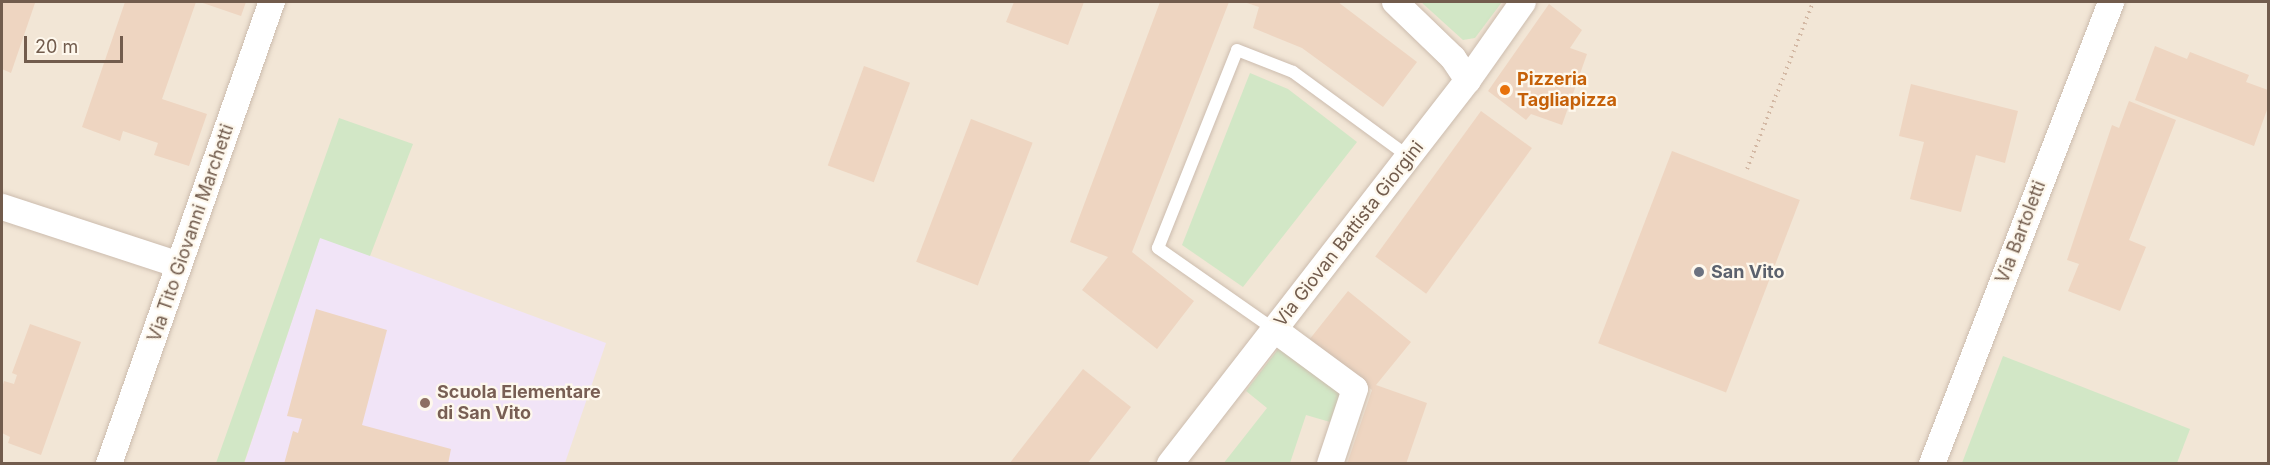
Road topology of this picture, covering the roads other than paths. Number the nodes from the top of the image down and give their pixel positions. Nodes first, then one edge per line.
1 (272, 2) edge
2 (1395, 2) edge
3 (1523, 2) edge
4 (2111, 2) edge
5 (1468, 80) junction
6 (1409, 157) junction
7 (2, 207) edge
8 (179, 265) junction
9 (1275, 330) junction
10 (109, 464) edge
11 (1170, 464) edge
12 (1329, 464) edge
13 (1932, 464) edge

1 - 8 street, Via Tito Giovanni Marchetti
2 - 5 street
3 - 5 street, Via Giovan Battista Giorgini
4 - 13 street, Via Bartoletti
5 - 6 street, Via Giovan Battista Giorgini
6 - 9 street, Via Giovan Battista Giorgini
6 - 9 lane
7 - 8 street
8 - 10 street, Via Tito Giovanni Marchetti
9 - 11 street, Via Giovan Battista Giorgini
9 - 12 street

